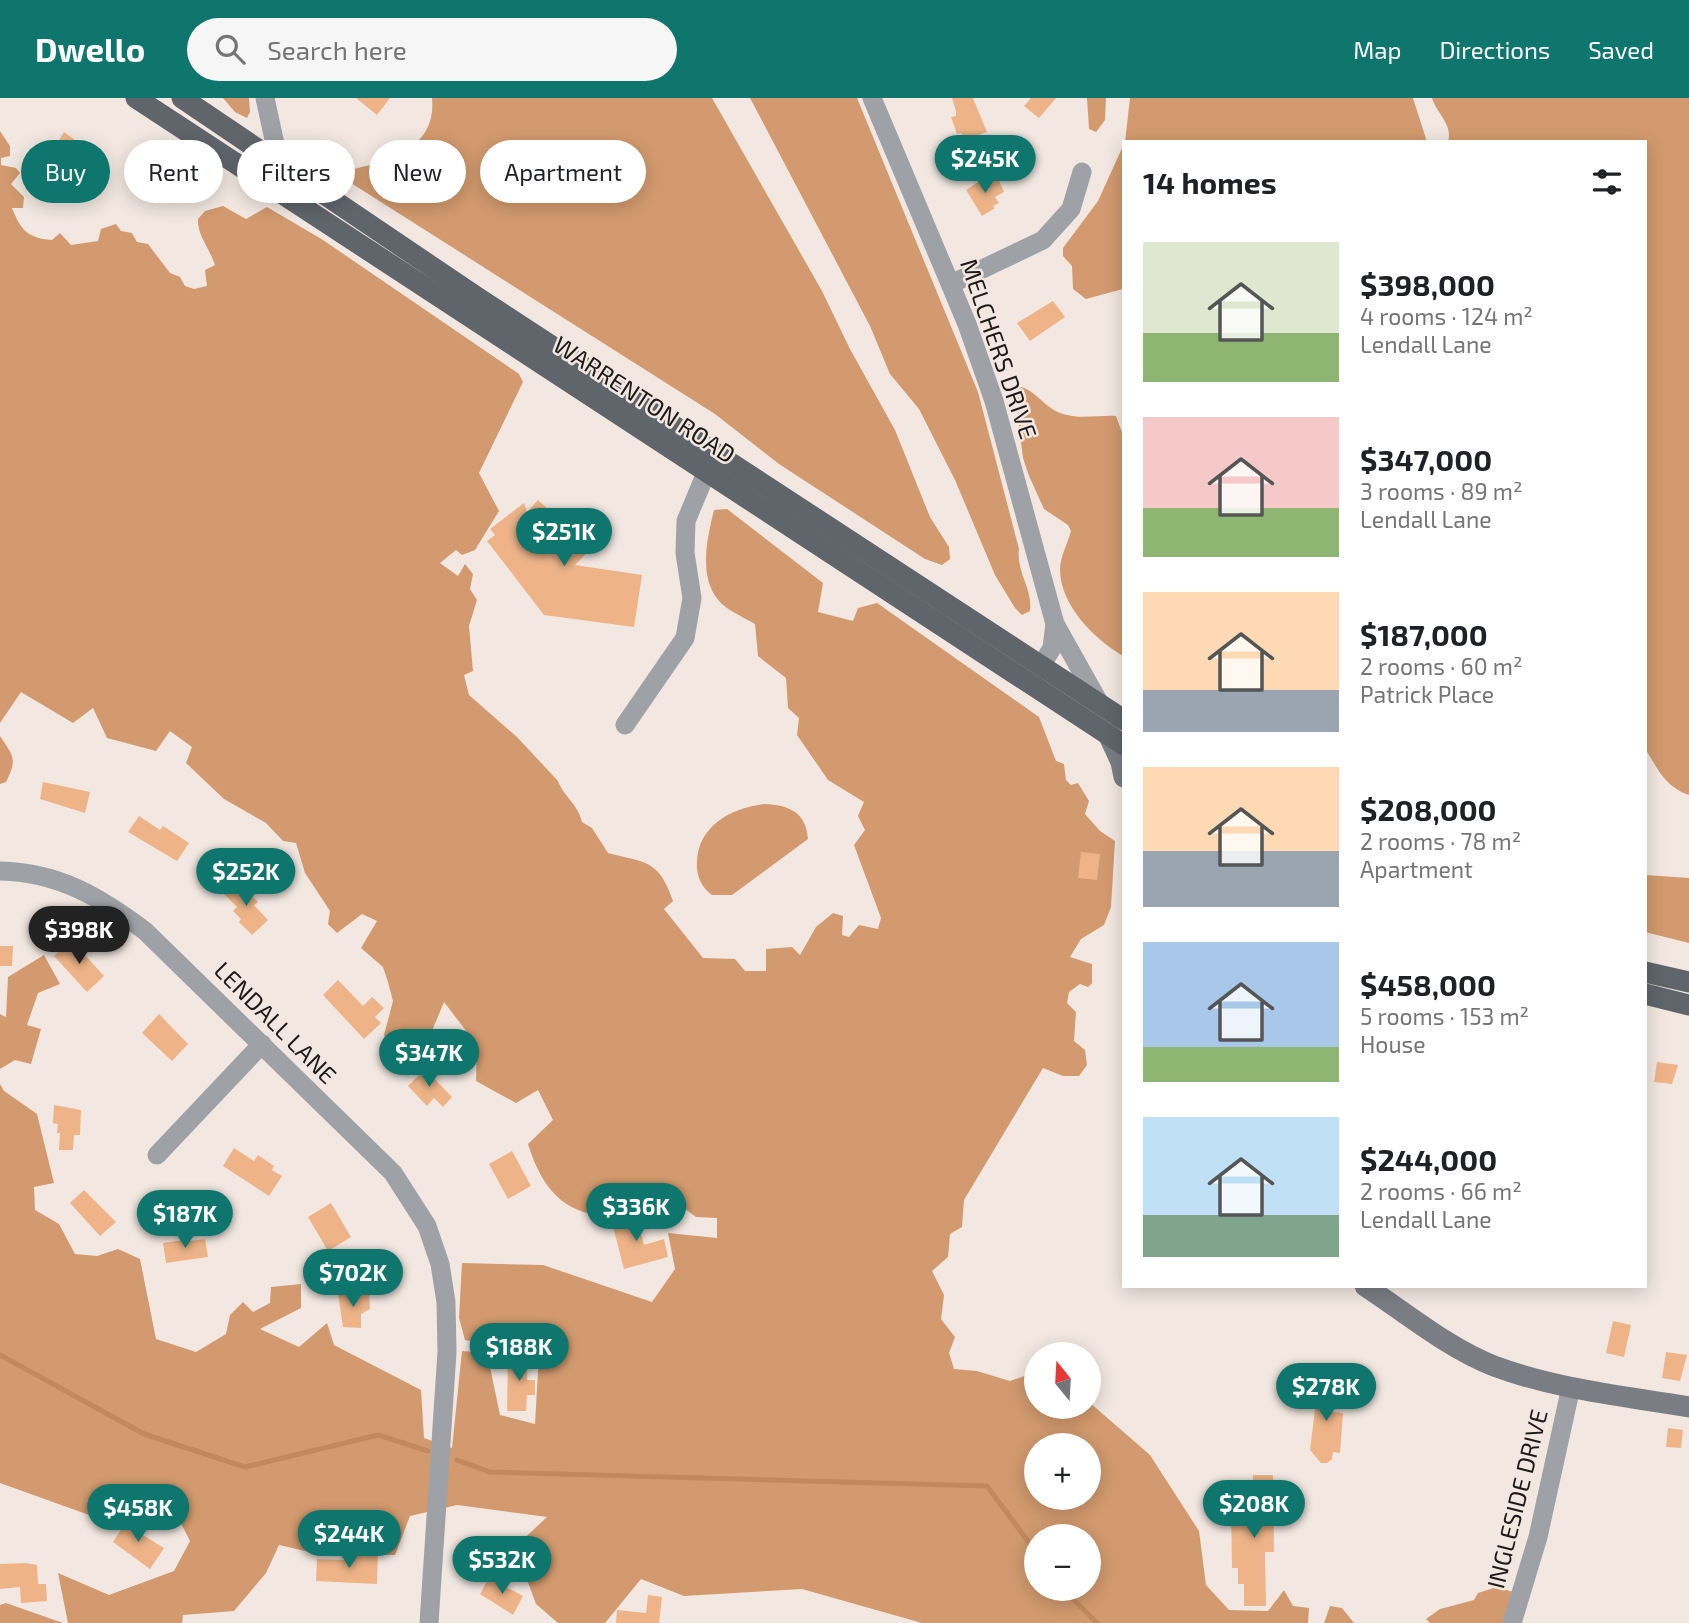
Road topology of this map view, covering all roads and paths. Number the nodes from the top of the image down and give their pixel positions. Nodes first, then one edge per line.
1 (136, 98) edge
2 (182, 98) edge
3 (265, 98) edge
4 (872, 98) edge
5 (244, 140) edge
6 (273, 140) edge
7 (237, 166) edge
8 (1082, 172) dead end
9 (292, 203) edge
10 (337, 203) edge
11 (951, 284) junction
12 (706, 473) junction
13 (1055, 624) junction
14 (1041, 666) junction
15 (1101, 706) junction
16 (625, 725) dead end
17 (1119, 734) edge
18 (1122, 767) edge
19 (0, 871) edge
20 (1647, 972) edge
21 (1689, 982) edge
22 (1647, 994) edge
23 (1689, 1005) edge
24 (262, 1044) junction
25 (157, 1155) dead end
26 (1368, 1288) edge
27 (1571, 1387) junction
28 (1689, 1407) edge
29 (429, 1623) edge
30 (1512, 1623) edge

1 - 7 main road, WARRENTON ROAD
2 - 5 main road, WARRENTON ROAD
3 - 6 street
4 - 11 street, MELCHERS DRIVE
8 - 11 street
9 - 12 main road, WARRENTON ROAD
10 - 14 main road, WARRENTON ROAD
11 - 13 street, MELCHERS DRIVE
12 - 16 street
12 - 17 main road, WARRENTON ROAD
13 - 14 street, MELCHERS DRIVE
13 - 15 street, MELCHERS DRIVE
14 - 15 main road, WARRENTON ROAD
15 - 17 main road, WARRENTON ROAD
17 - 18 street
19 - 24 street, LENDALL LANE
20 - 21 main road
22 - 23 main road
24 - 25 street
24 - 29 street, LENDALL LANE
26 - 27 street
27 - 28 street
27 - 30 street, INGLESIDE DRIVE

